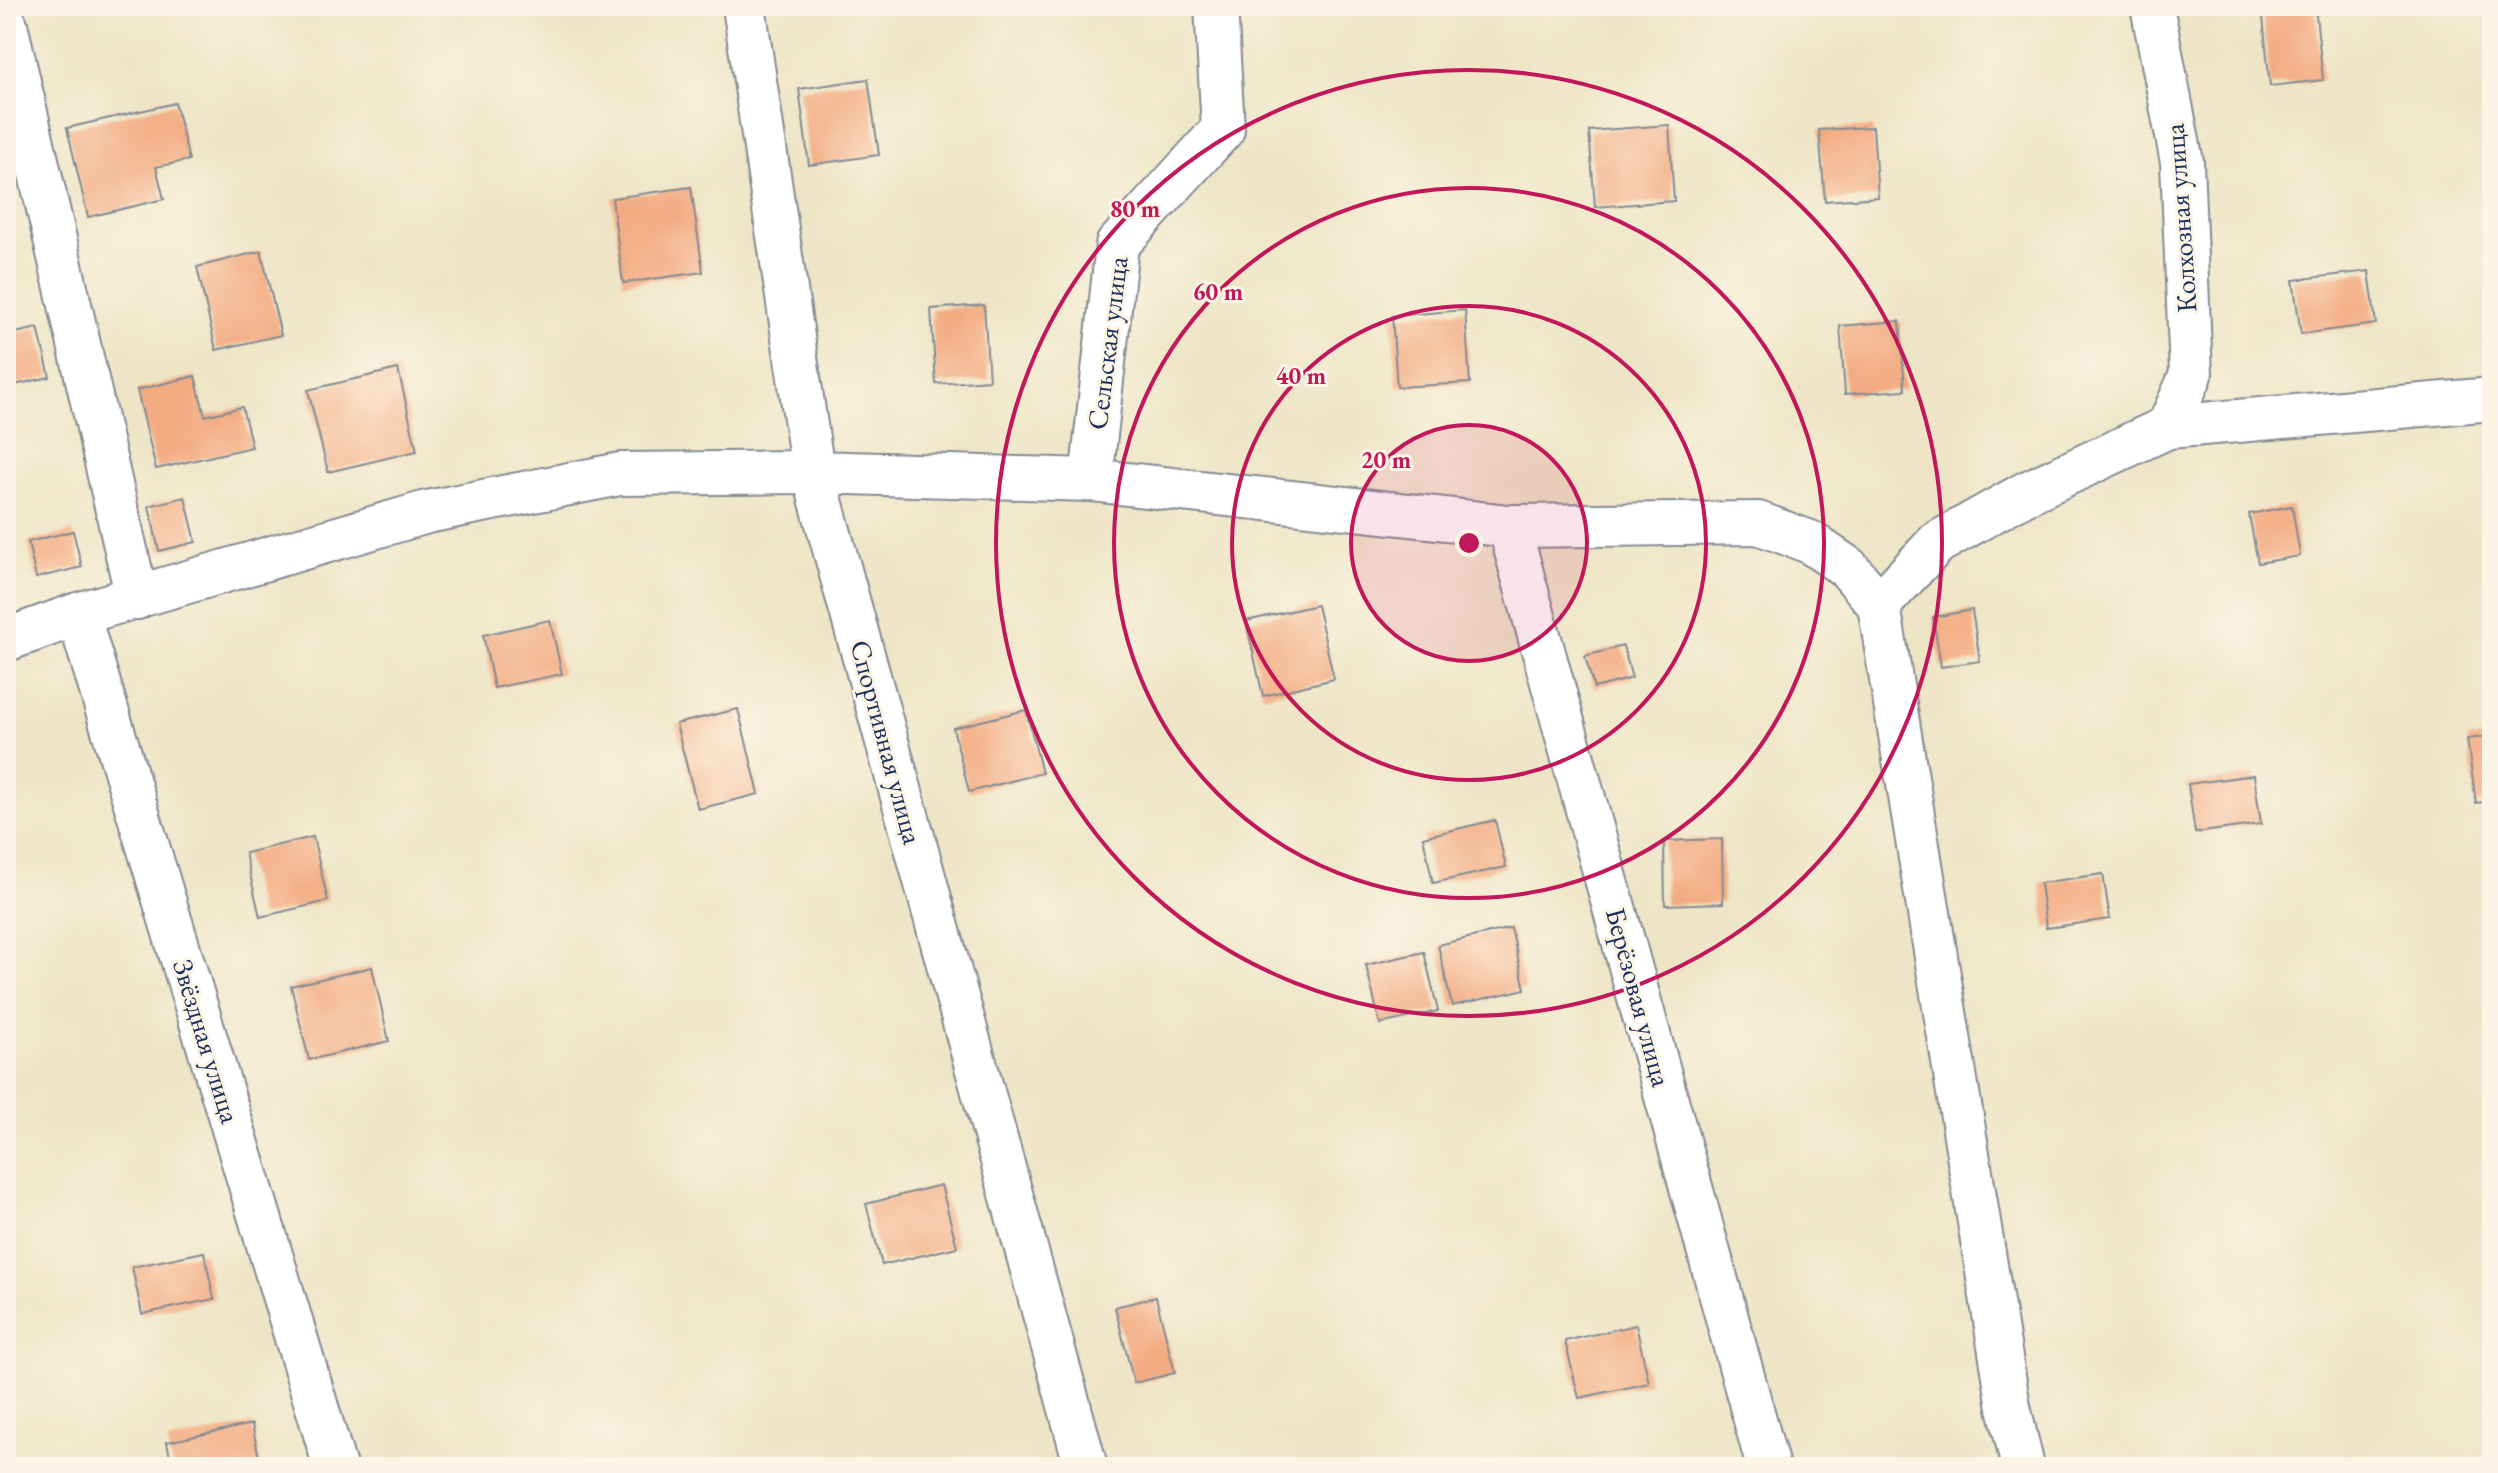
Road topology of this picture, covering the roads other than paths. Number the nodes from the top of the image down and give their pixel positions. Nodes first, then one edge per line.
1 (744, 6) edge
2 (1216, 6) edge
3 (2152, 6) edge
4 (6, 25) edge
5 (2492, 399) edge
6 (2168, 427) junction
7 (813, 472) junction
8 (1091, 480) junction
9 (1509, 526) junction
10 (137, 598) junction
11 (1879, 605) junction
12 (78, 614) junction
13 (6, 640) edge
14 (335, 1467) edge
15 (1086, 1467) edge
16 (1768, 1467) edge
17 (2023, 1467) edge

1 - 7 street, Спортивная улица
2 - 8 street, Сельская улица
3 - 6 street, Колхозная улица
4 - 10 street
5 - 6 street
6 - 11 street
7 - 8 street
7 - 10 street
7 - 15 street, Спортивная улица
8 - 9 street
9 - 11 street
9 - 16 street, Берёзовая улица
10 - 12 street
11 - 17 street
12 - 13 street
12 - 14 street, Звёздная улица

